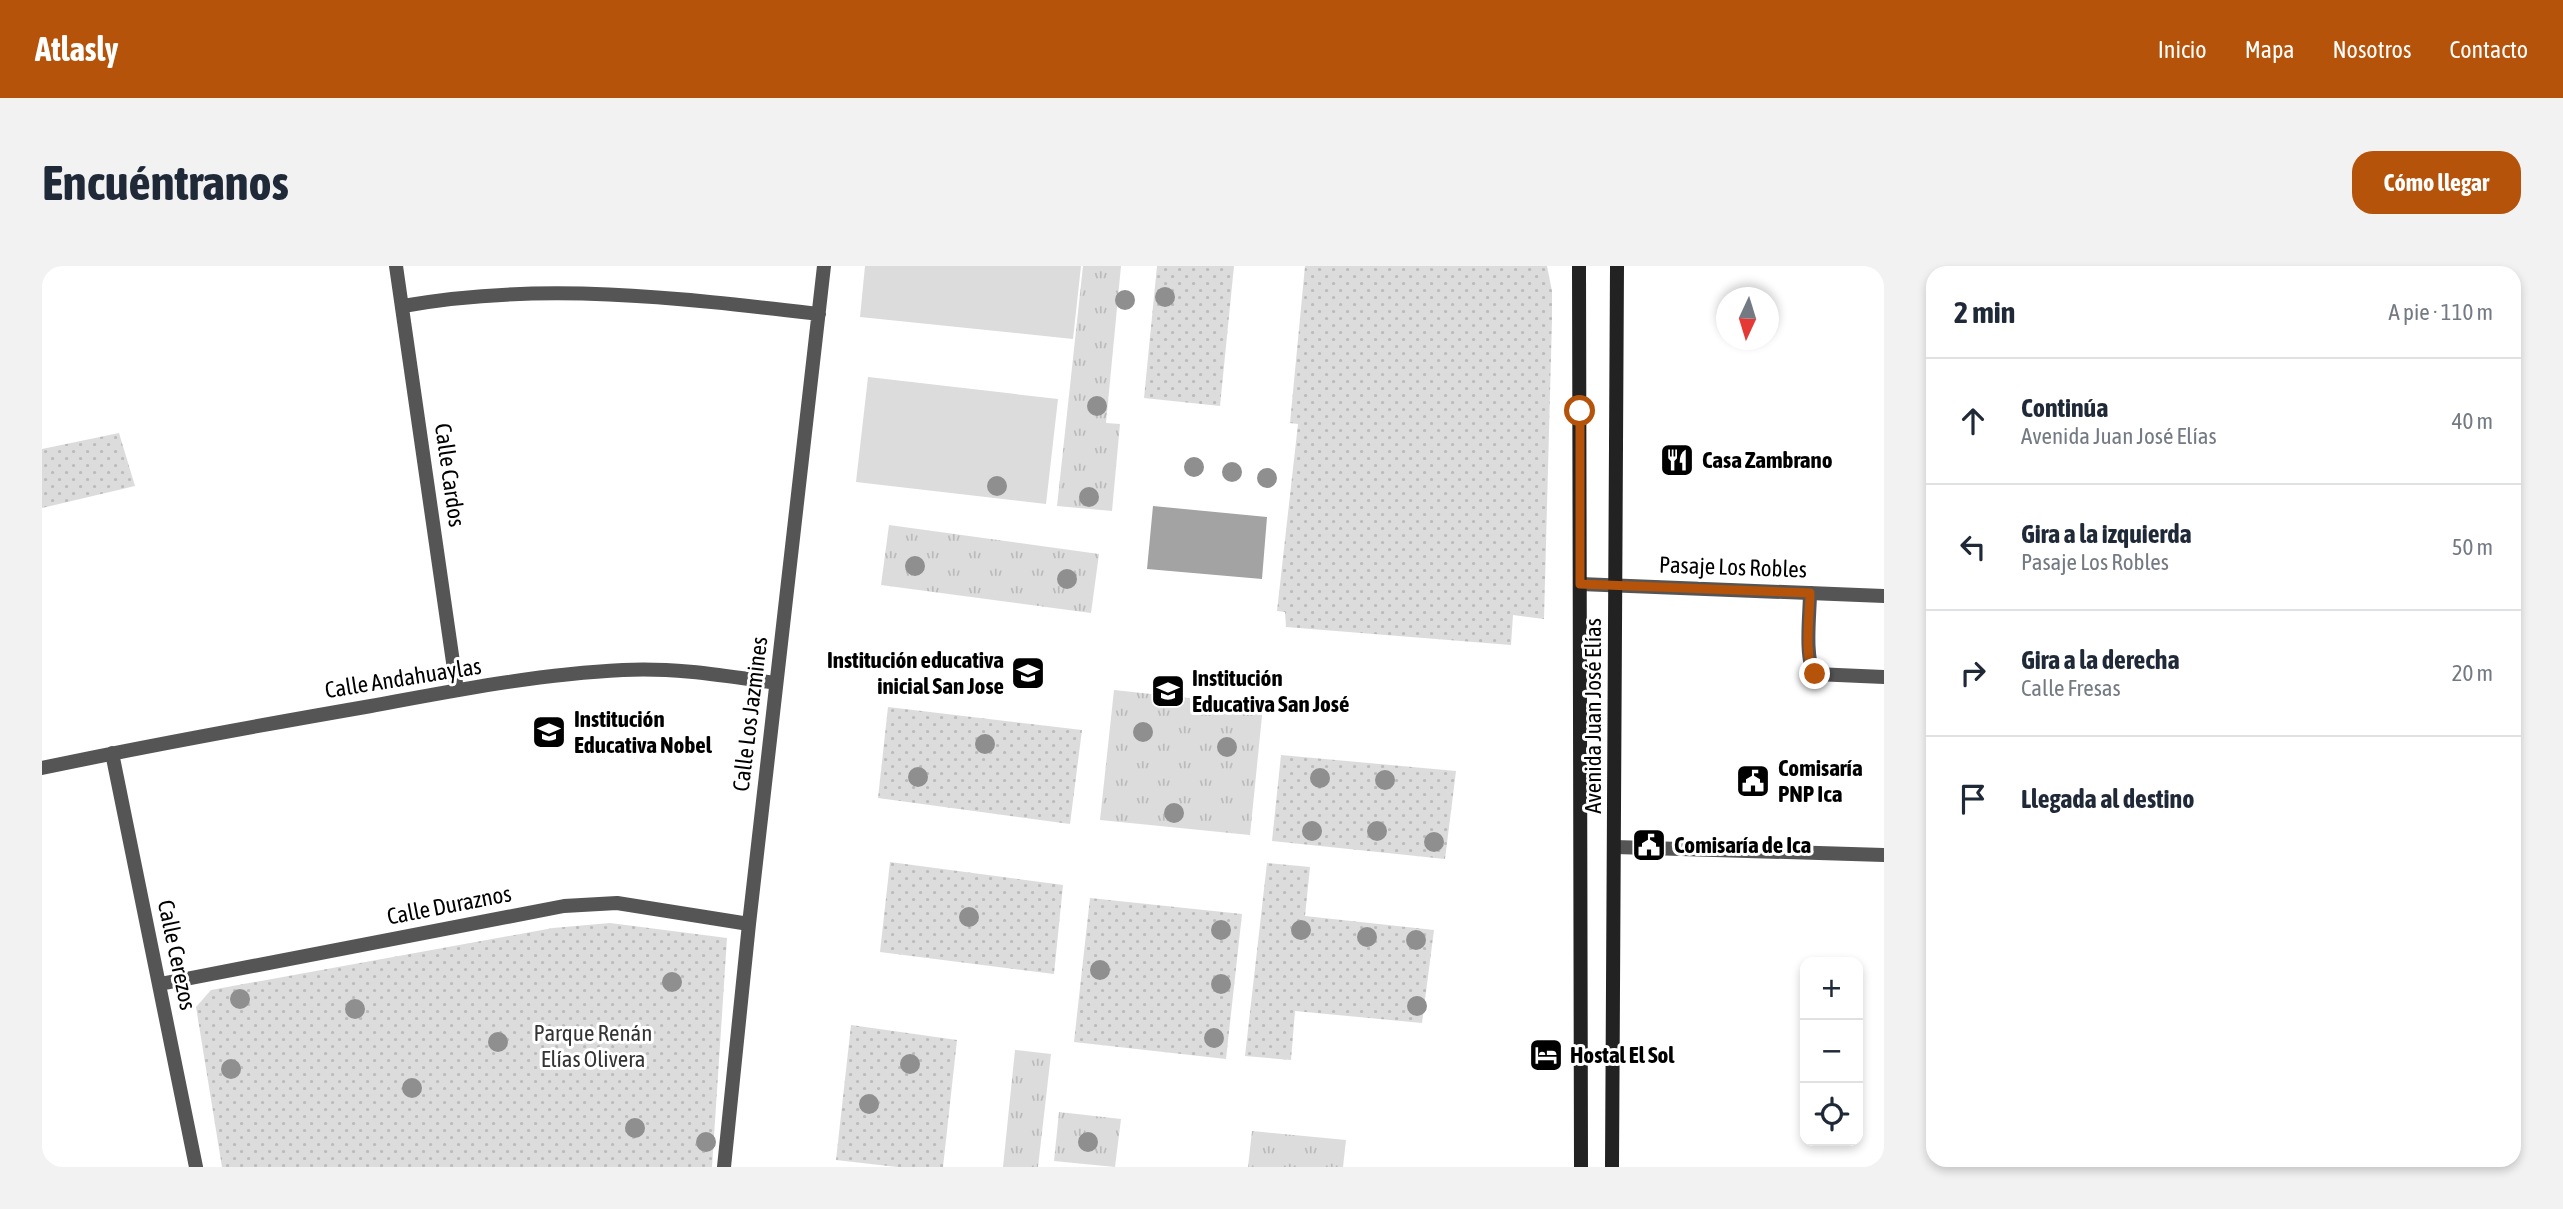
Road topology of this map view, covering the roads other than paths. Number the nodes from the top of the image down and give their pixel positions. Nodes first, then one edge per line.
1 (396, 266) edge
2 (824, 266) edge
3 (1572, 266) edge
4 (1579, 266) edge
5 (1617, 266) edge
6 (1625, 266) edge
7 (1579, 292) junction
8 (1616, 303) junction
9 (403, 306) junction
10 (820, 314) junction
11 (1580, 584) junction
12 (1616, 585) junction
13 (1810, 593) junction
14 (1884, 596) edge
15 (1884, 677) edge
16 (776, 682) junction
17 (457, 690) junction
18 (112, 753) junction
19 (42, 768) edge
20 (1615, 847) junction
21 (1884, 855) edge
22 (748, 924) junction
23 (160, 984) junction
24 (196, 1167) edge
25 (724, 1167) edge
26 (1581, 1167) edge
27 (1612, 1167) edge

1 - 9 street, Calle Cardos
2 - 10 street, Calle Los Jazmines
3 - 7 street
4 - 7 street, Avenida Juan José Elías
5 - 8 street, Avenida Juan José Elías
6 - 8 street
7 - 11 street, Avenida Juan José Elías
8 - 12 street, Avenida Juan José Elías
9 - 10 street
9 - 17 street, Calle Cardos
10 - 16 street, Calle Los Jazmines
11 - 12 street, Pasaje Los Robles
11 - 26 street, Avenida Juan José Elías
12 - 13 street, Pasaje Los Robles
12 - 20 street, Avenida Juan José Elías
13 - 14 street, Pasaje Los Robles
13 - 15 street
16 - 17 street, Calle Andahuaylas
16 - 22 street, Calle Los Jazmines
17 - 18 street, Calle Andahuaylas
18 - 19 street, Calle Andahuaylas
18 - 23 street, Calle Cerezos
20 - 21 street
20 - 27 street, Avenida Juan José Elías
22 - 23 street, Calle Duraznos
22 - 25 street, Calle Los Jazmines
23 - 24 street, Calle Cerezos

